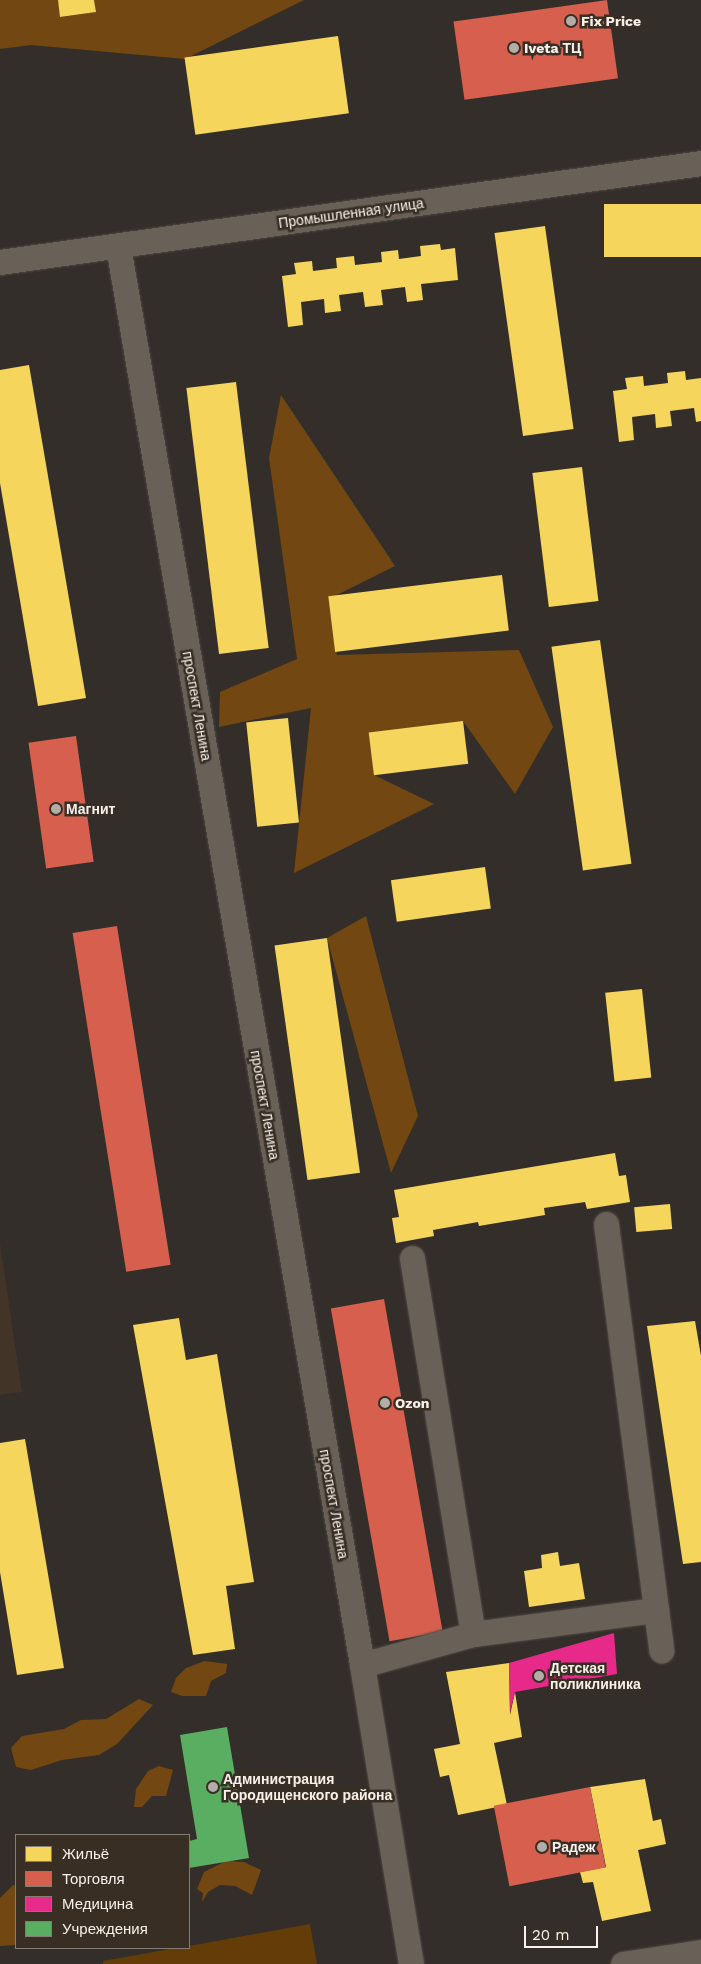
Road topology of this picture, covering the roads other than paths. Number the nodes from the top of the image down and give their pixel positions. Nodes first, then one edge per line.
1 (701, 163) edge
2 (118, 246) junction
3 (0, 262) edge
4 (606, 1224) dead end
5 (412, 1258) dead end
6 (656, 1610) junction
7 (474, 1634) junction
8 (661, 1650) dead end
9 (362, 1664) junction
10 (695, 1957) edge
11 (411, 1964) edge
12 (623, 1964) edge

1 - 2 street, Промышленная улица
2 - 3 street, Промышленная улица
2 - 9 street, проспект Ленина
4 - 6 street
5 - 7 street
6 - 7 street
6 - 8 street
7 - 9 street
9 - 11 street, проспект Ленина
10 - 12 street

